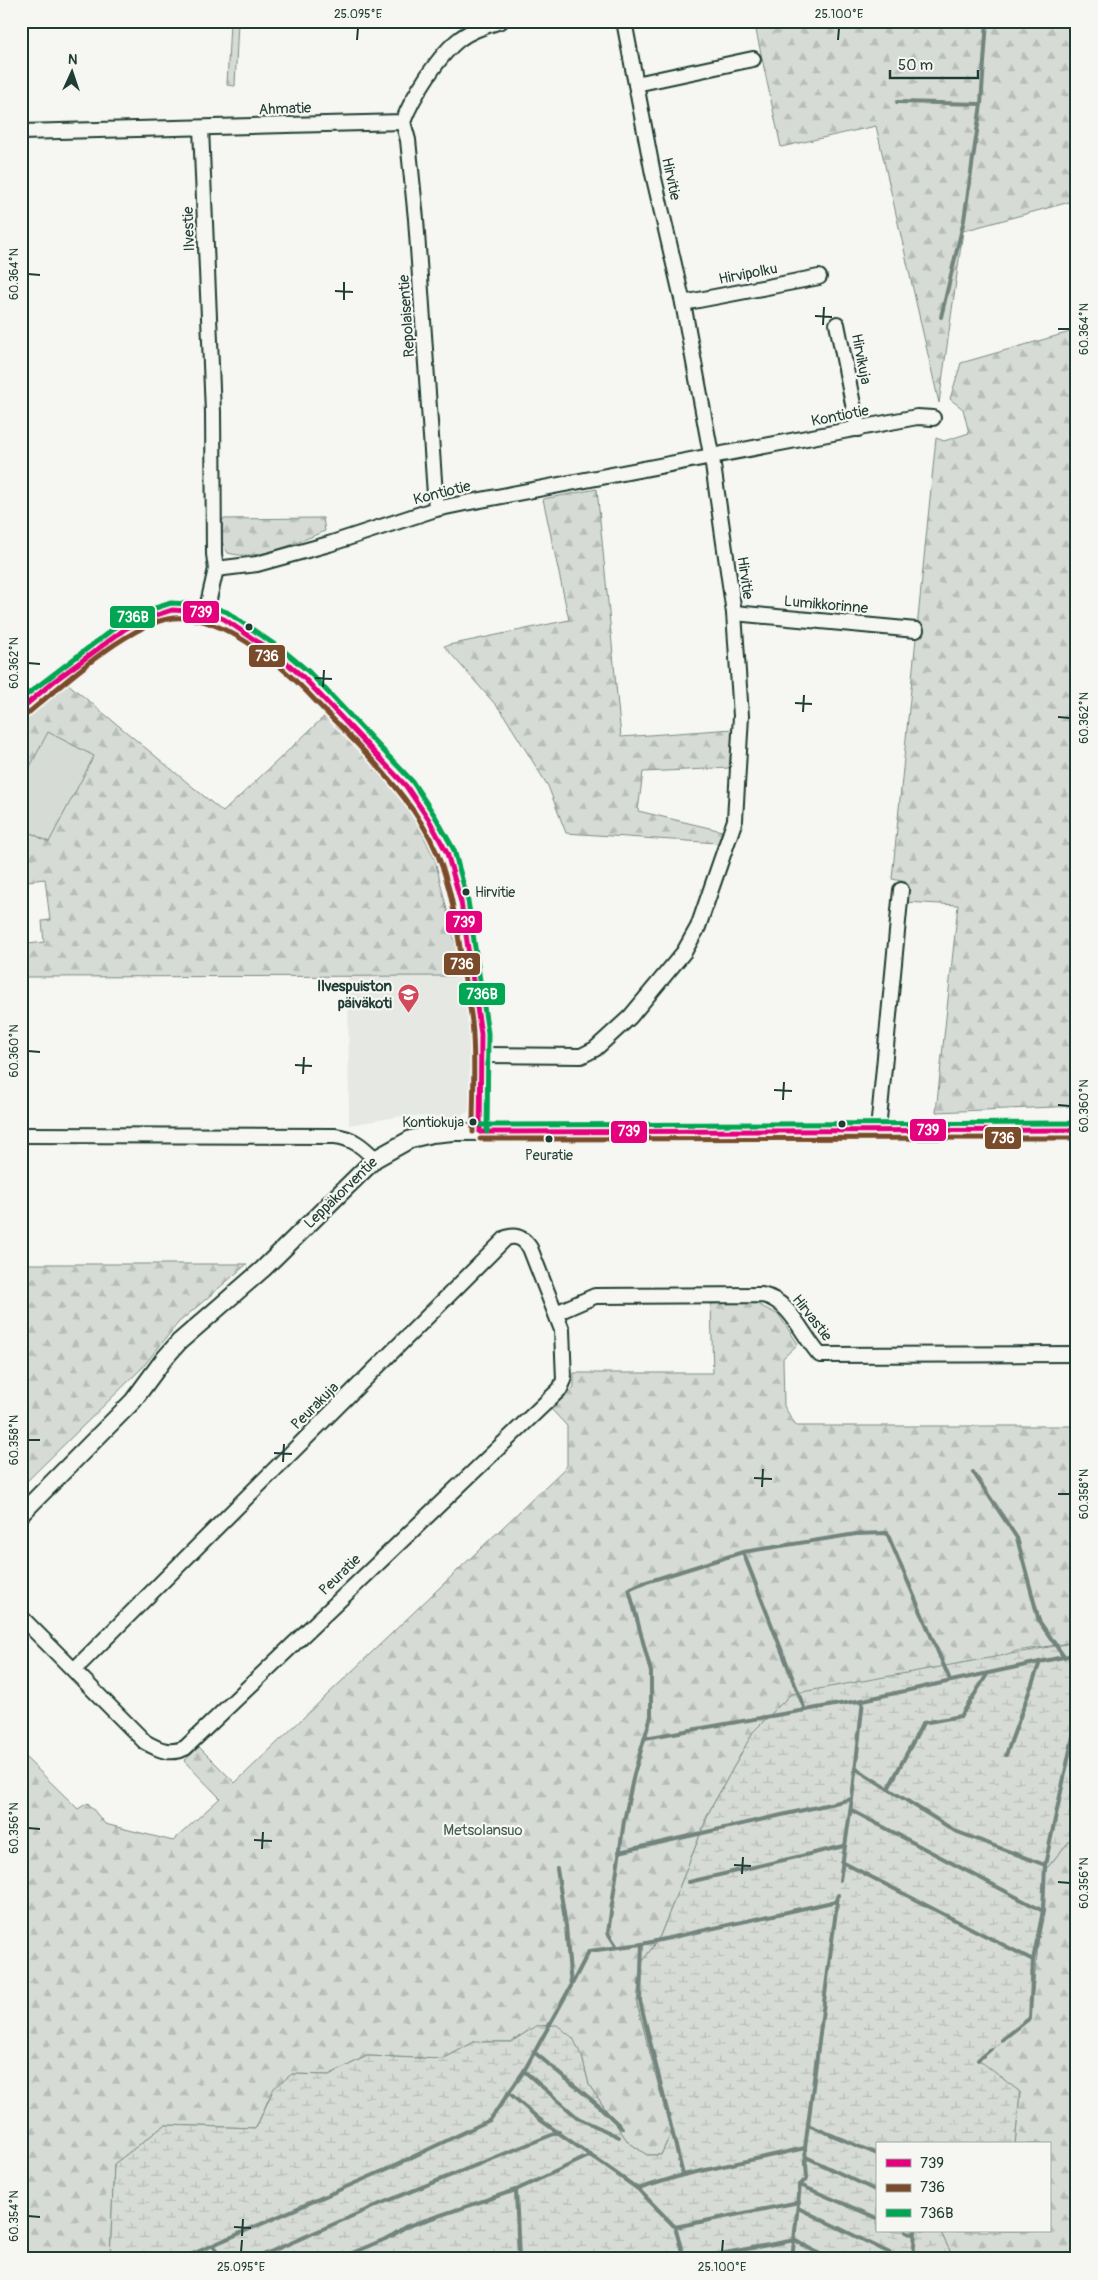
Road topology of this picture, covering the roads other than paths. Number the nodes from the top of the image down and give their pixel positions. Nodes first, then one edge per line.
1 (501, 21) edge
2 (624, 21) edge
3 (753, 59) dead end
4 (636, 84) junction
5 (404, 122) junction
6 (201, 128) junction
7 (21, 132) edge
8 (819, 277) dead end
9 (683, 303) junction
10 (837, 324) dead end
11 (934, 418) dead end
12 (858, 428) junction
13 (711, 458) junction
14 (436, 509) junction
15 (216, 569) junction
16 (206, 612) junction
17 (734, 613) junction
18 (916, 630) dead end
19 (21, 709) edge
20 (901, 890) dead end
21 (482, 1055) junction
22 (878, 1130) junction
23 (1077, 1130) edge
24 (480, 1132) junction
25 (21, 1135) edge
26 (375, 1159) junction
27 (519, 1237) joint
28 (556, 1313) junction
29 (1077, 1354) edge
30 (21, 1514) edge
31 (21, 1617) edge
32 (74, 1670) junction

1 - 5 street
2 - 4 street, Hirvitie
3 - 4 street
4 - 9 street, Hirvitie
5 - 6 street, Ahmatie
5 - 14 street, Repolaisentie
6 - 7 street, Ahmatie
6 - 15 street, Ilvestie
8 - 9 street, Hirvipolku
9 - 13 street, Hirvitie
10 - 12 street, Hirvikuja
11 - 12 street, Kontiotie
12 - 13 street, Kontiotie
13 - 14 street, Kontiotie
13 - 17 street, Hirvitie
14 - 15 street, Kontiotie
15 - 16 street
16 - 19 street
16 - 21 street
17 - 18 street, Lumikkorinne
17 - 21 street, Hirvitie
20 - 22 street
21 - 24 street
22 - 23 street, Leppäkorventie
22 - 24 street, Leppäkorventie
24 - 26 street, Leppäkorventie
25 - 26 street
26 - 30 street, Leppäkorventie
27 - 28 street, Peuratie
27 - 32 street, Peurakuja
28 - 29 street, Hirvastie
28 - 32 street, Peuratie
31 - 32 street, Peuratie

